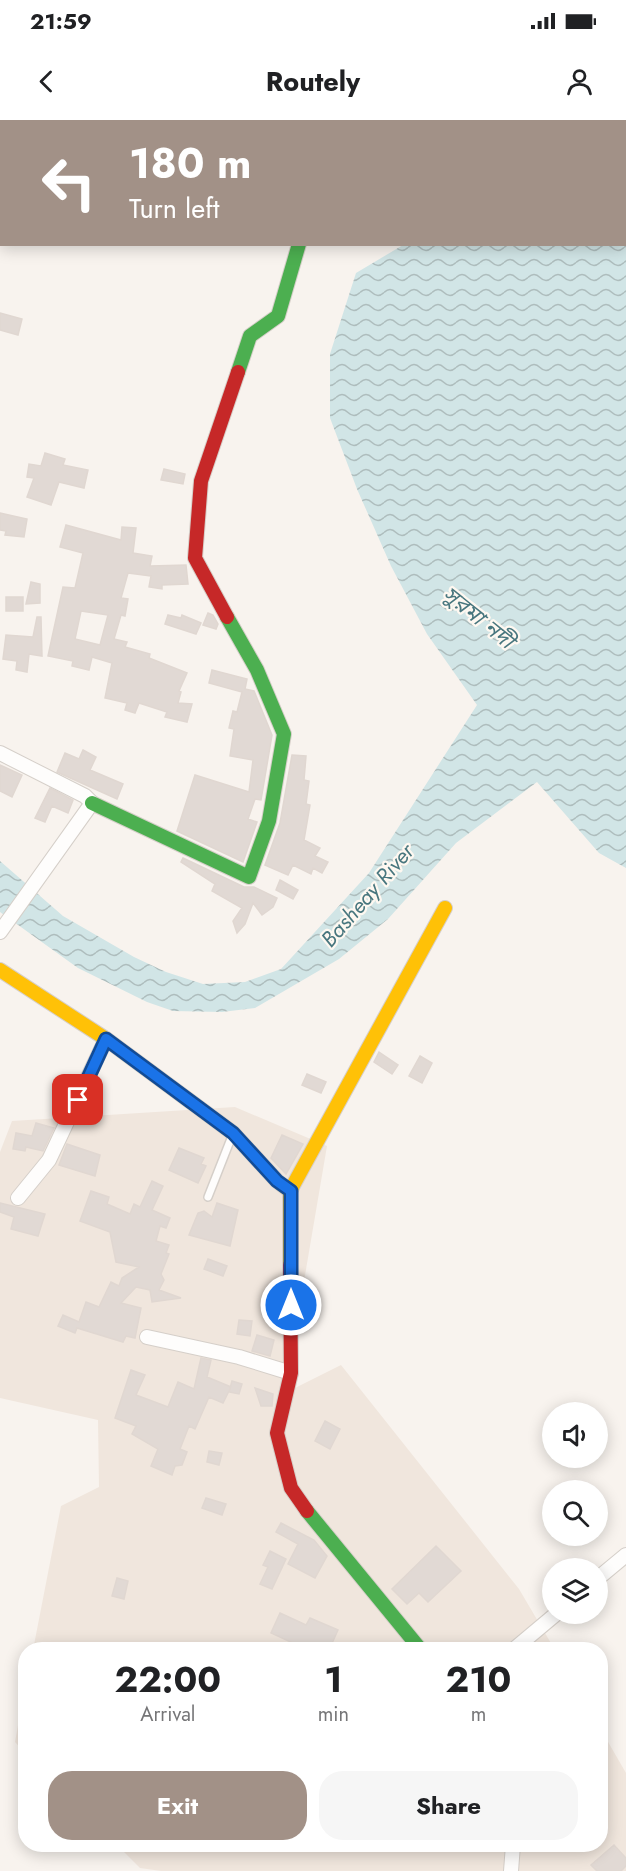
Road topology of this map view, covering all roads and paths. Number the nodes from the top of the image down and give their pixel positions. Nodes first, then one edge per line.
1 (298, 246) edge
2 (0, 753) edge
3 (92, 803) junction
4 (445, 908) dead end
5 (2, 930) edge
6 (0, 970) edge
7 (106, 1039) junction
8 (233, 1133) junction
9 (291, 1191) junction
10 (208, 1197) dead end
11 (18, 1198) dead end
12 (147, 1337) dead end
13 (291, 1373) junction
14 (626, 1555) edge
15 (608, 1571) edge
16 (544, 1624) edge
17 (414, 1642) edge
18 (523, 1642) edge
19 (512, 1852) edge
20 (511, 1871) edge

1 - 3 street
2 - 3 street
3 - 5 street
4 - 9 street
6 - 7 street
7 - 8 street
7 - 11 street
8 - 9 street
8 - 10 lane
9 - 13 street
12 - 13 street
13 - 17 street
14 - 15 street
16 - 18 street
19 - 20 street

